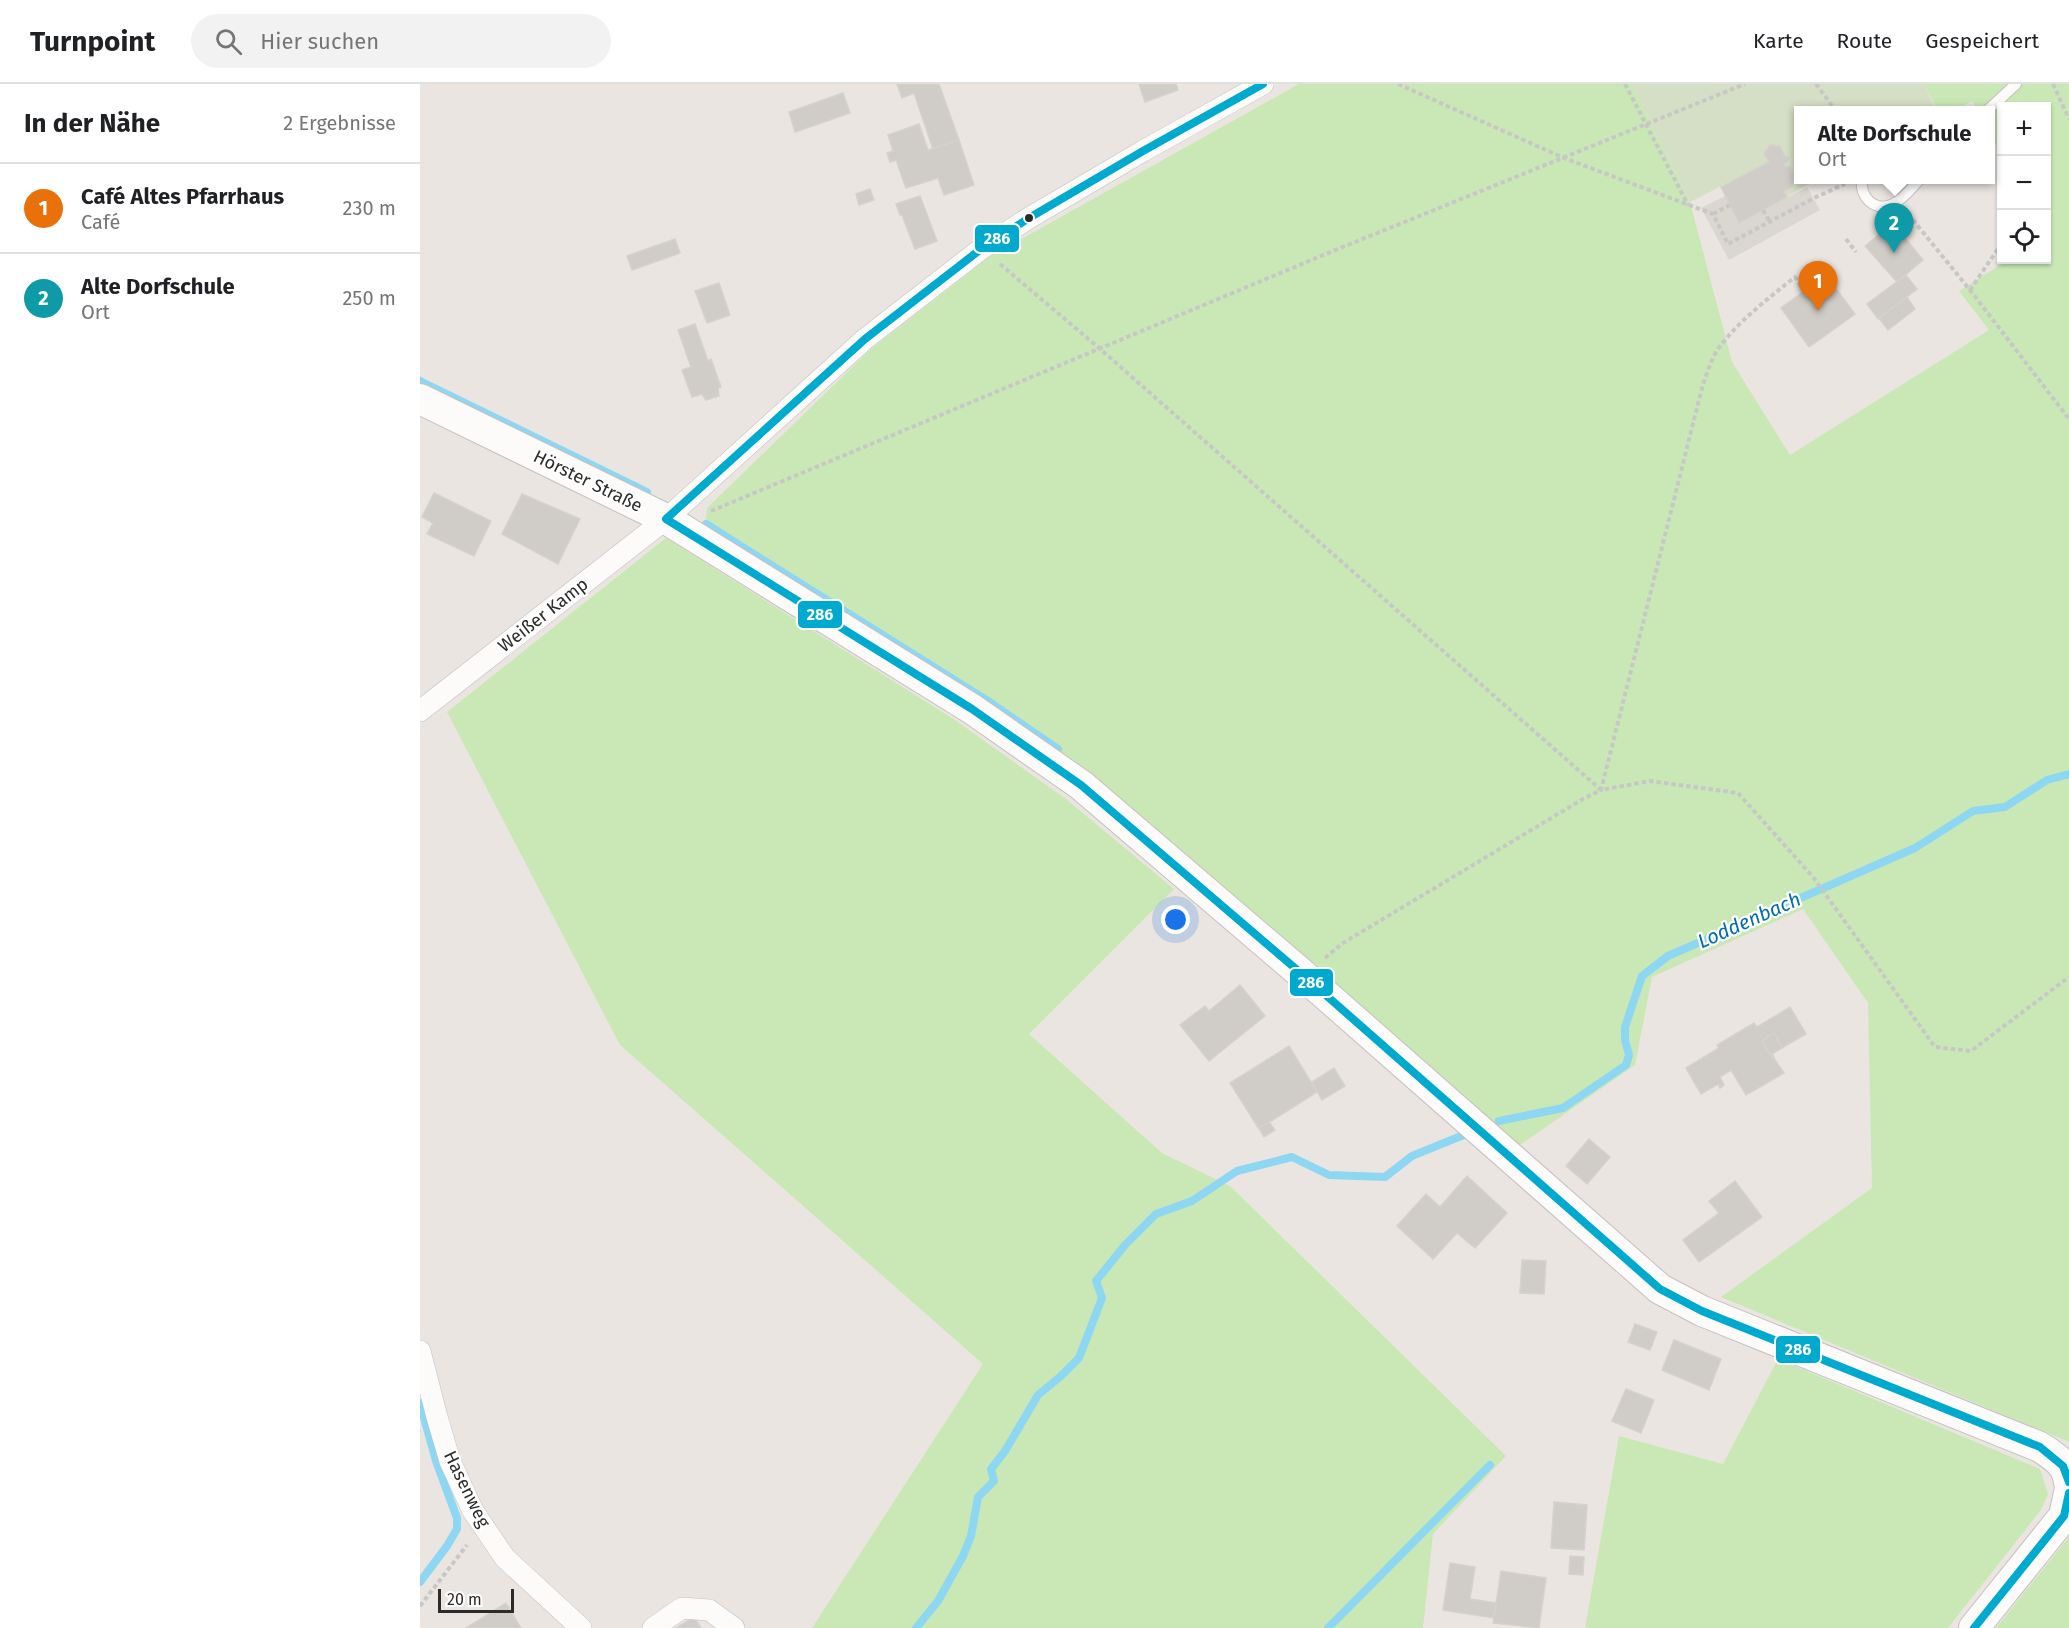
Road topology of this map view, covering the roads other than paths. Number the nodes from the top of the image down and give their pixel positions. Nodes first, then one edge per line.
1 (1263, 84) edge
2 (2016, 84) edge
3 (1991, 106) edge
4 (1862, 184) edge
5 (1915, 184) edge
6 (420, 399) edge
7 (666, 519) junction
8 (420, 711) edge
9 (420, 1351) edge
10 (2069, 1480) edge
11 (581, 1628) edge
12 (653, 1628) edge
13 (734, 1628) edge
14 (1974, 1628) edge

1 - 7 street, Weißer Kamp
2 - 3 lane
4 - 5 lane
6 - 7 street, Hörster Straße
7 - 8 street, Weißer Kamp
7 - 10 street, Hörster Straße
9 - 11 street, Hasenweg
10 - 14 street, Hörster Straße
12 - 13 street

